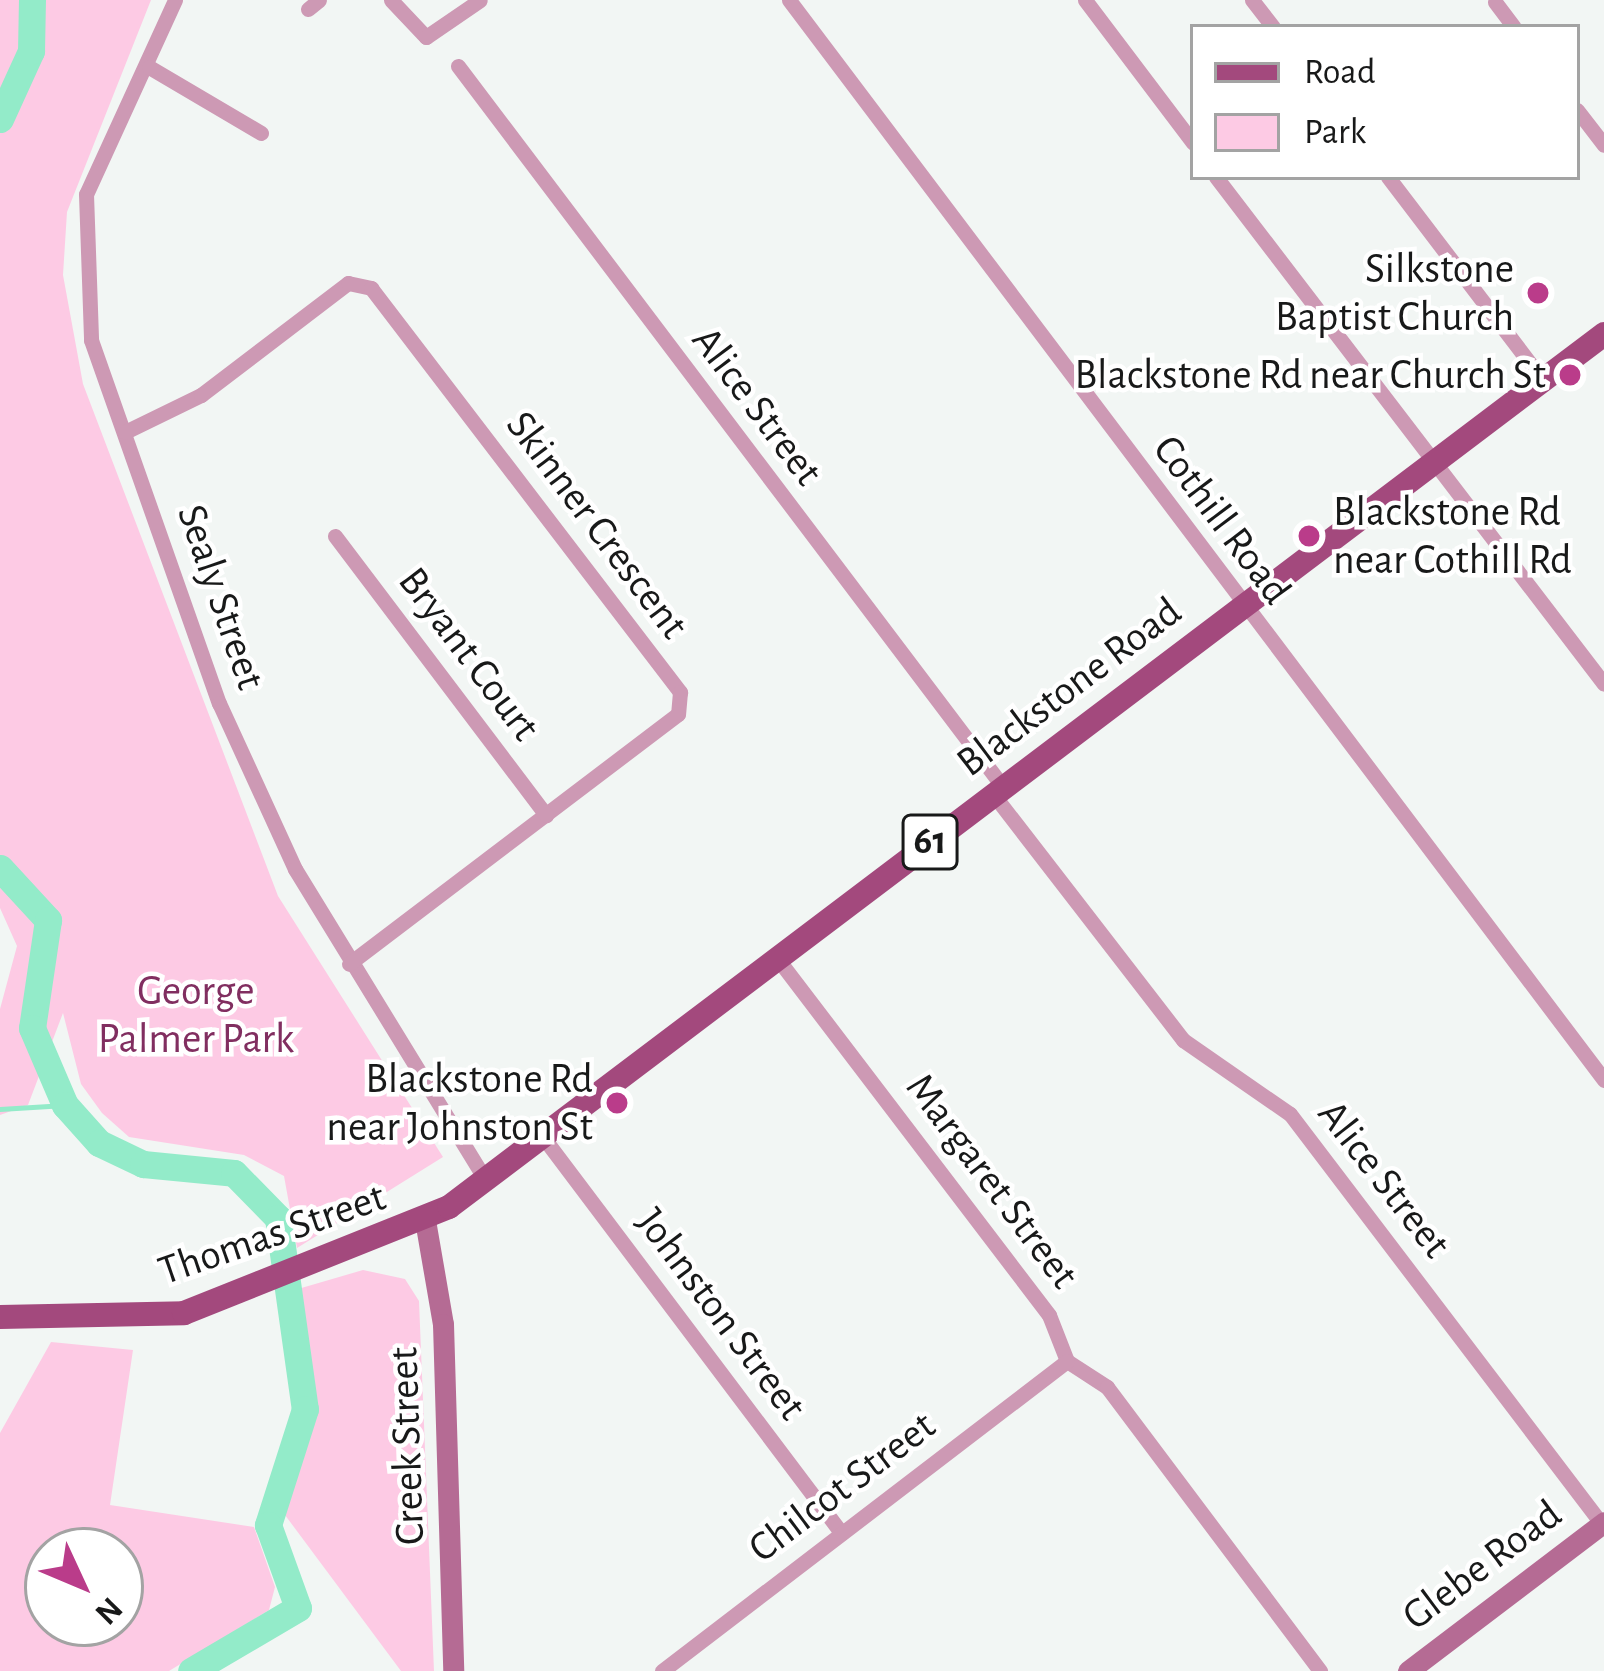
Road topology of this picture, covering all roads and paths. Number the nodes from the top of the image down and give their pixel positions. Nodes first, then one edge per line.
1 (175, 0) edge
2 (391, 0) edge
3 (480, 0) edge
4 (789, 0) edge
5 (1085, 0) edge
6 (1252, 0) edge
7 (1271, 24) edge
8 (458, 65) dead end
9 (149, 67) junction
10 (1580, 114) edge
11 (261, 133) dead end
12 (1190, 139) edge
13 (1604, 145) edge
14 (1218, 180) edge
15 (1390, 180) edge
16 (1604, 322) edge
17 (1595, 339) edge
18 (1541, 378) junction
19 (125, 432) junction
20 (1432, 460) junction
21 (334, 536) dead end
22 (1241, 604) junction
23 (1604, 684) edge
24 (998, 791) junction
25 (546, 815) junction
26 (777, 958) junction
27 (349, 964) junction
28 (1604, 1080) edge
29 (543, 1137) junction
30 (486, 1181) junction
31 (425, 1220) junction
32 (0, 1317) edge
33 (1067, 1361) junction
34 (1603, 1522) edge
35 (841, 1533) junction
36 (682, 1665) edge
37 (453, 1671) edge
38 (662, 1671) edge
39 (1320, 1671) edge
40 (1408, 1671) edge

1 - 9 street, Sealy Street
2 - 3 street
4 - 22 street, Cothill Road
5 - 12 street
6 - 7 street
8 - 24 street, Alice Street
9 - 11 street
9 - 19 street, Sealy Street
10 - 13 street
14 - 20 street
15 - 18 street
16 - 17 main road, Blackstone Road / 61
17 - 18 main road, Blackstone Road / 61
18 - 20 main road, Blackstone Road / 61
19 - 25 street, Skinner Crescent
19 - 27 street, Sealy Street
20 - 22 main road, Blackstone Road / 61
20 - 23 street
21 - 25 street, Bryant Court
22 - 24 main road, Blackstone Road / 61
22 - 28 street, Cothill Road
24 - 26 main road, Blackstone Road / 61
24 - 34 street, Alice Street
25 - 27 street, Skinner Crescent
26 - 29 main road, Blackstone Road / 61
26 - 33 street, Margaret Street
27 - 30 street, Sealy Street
29 - 30 main road, Blackstone Road / 61
29 - 35 street, Johnston Street
30 - 31 main road, Blackstone Road / 61
31 - 32 main road, Thomas Street / 61
31 - 37 main road, Creek Street
33 - 35 street, Chilcot Street
33 - 39 street, Margaret Street
34 - 40 main road, Glebe Road
35 - 36 street, Chilcot Street
36 - 38 street, Chilcot Street

